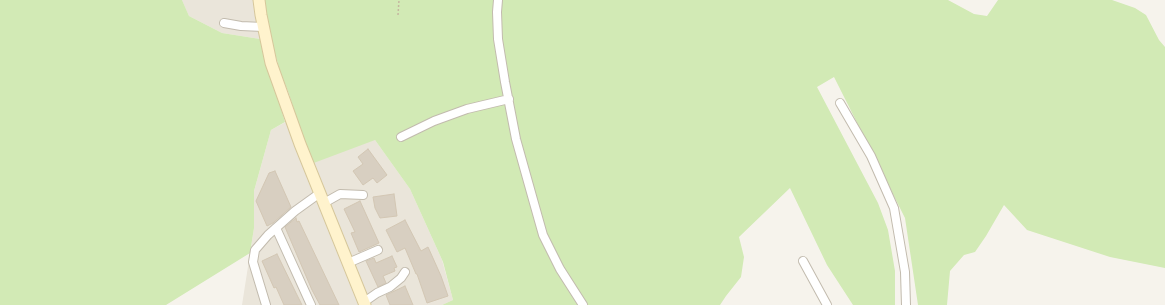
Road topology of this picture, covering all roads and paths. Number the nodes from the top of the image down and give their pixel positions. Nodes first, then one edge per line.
1 (260, 0) edge
2 (399, 0) edge
3 (498, 0) edge
4 (398, 15) dead end
5 (224, 23) dead end
6 (263, 27) junction
7 (509, 99) junction
8 (840, 103) dead end
9 (401, 137) dead end
10 (363, 195) dead end
11 (322, 198) junction
12 (276, 228) junction
13 (378, 250) dead end
14 (803, 261) dead end
15 (348, 263) junction
16 (405, 272) dead end
17 (365, 304) edge
18 (266, 305) edge
19 (311, 305) edge
20 (583, 305) edge
21 (827, 305) edge
22 (906, 305) edge

1 - 6 street
2 - 4 path
3 - 7 street
5 - 6 street
6 - 11 street
7 - 9 street
7 - 20 street
8 - 22 street
10 - 11 street
11 - 12 street
11 - 15 street
12 - 18 street
12 - 19 street
13 - 15 street
14 - 21 street
15 - 17 street
16 - 17 street

